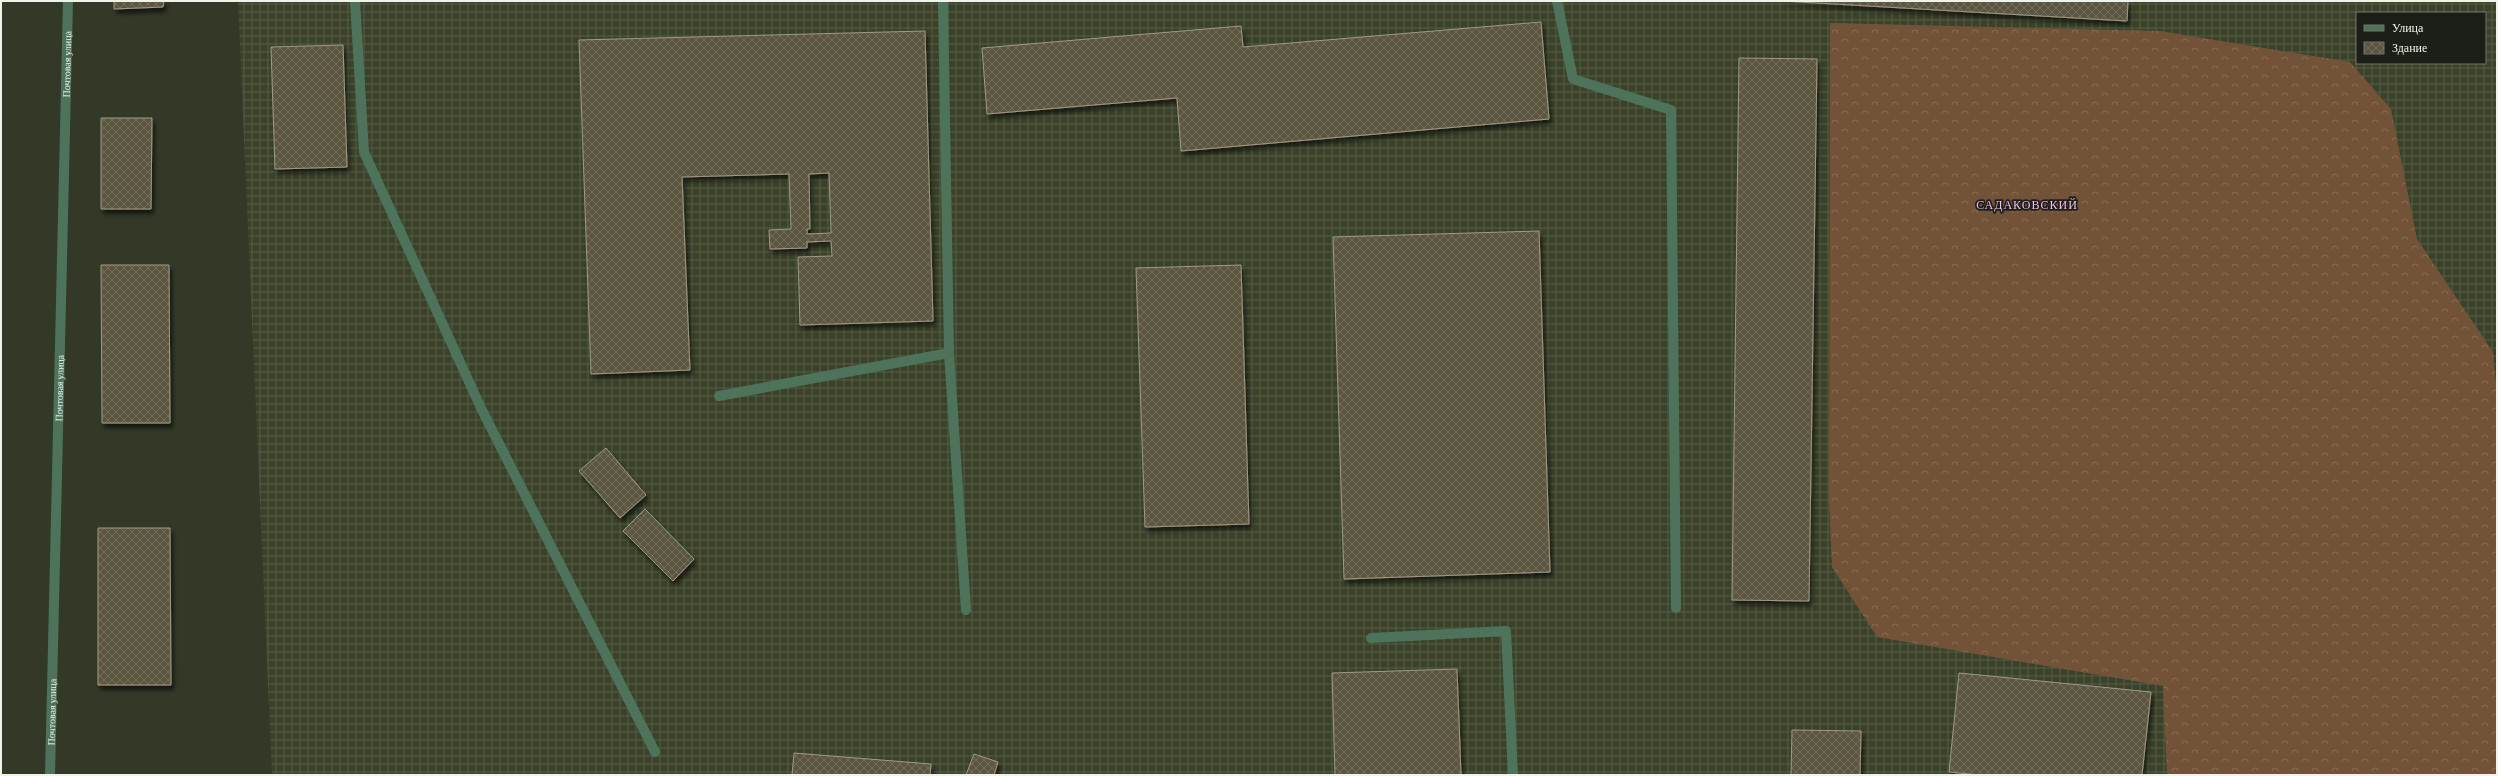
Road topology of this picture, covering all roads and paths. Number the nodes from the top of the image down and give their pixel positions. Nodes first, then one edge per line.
1 (68, 1) edge
2 (355, 1) edge
3 (943, 1) edge
4 (1557, 1) edge
5 (949, 353) junction
6 (719, 396) dead end
7 (1676, 608) dead end
8 (966, 610) dead end
9 (1371, 638) dead end
10 (654, 752) dead end
11 (50, 775) edge
12 (1513, 775) edge

1 - 11 street, Почтовая улица
2 - 10 street
3 - 5 street
4 - 7 street
5 - 6 street
5 - 8 street
9 - 12 street

